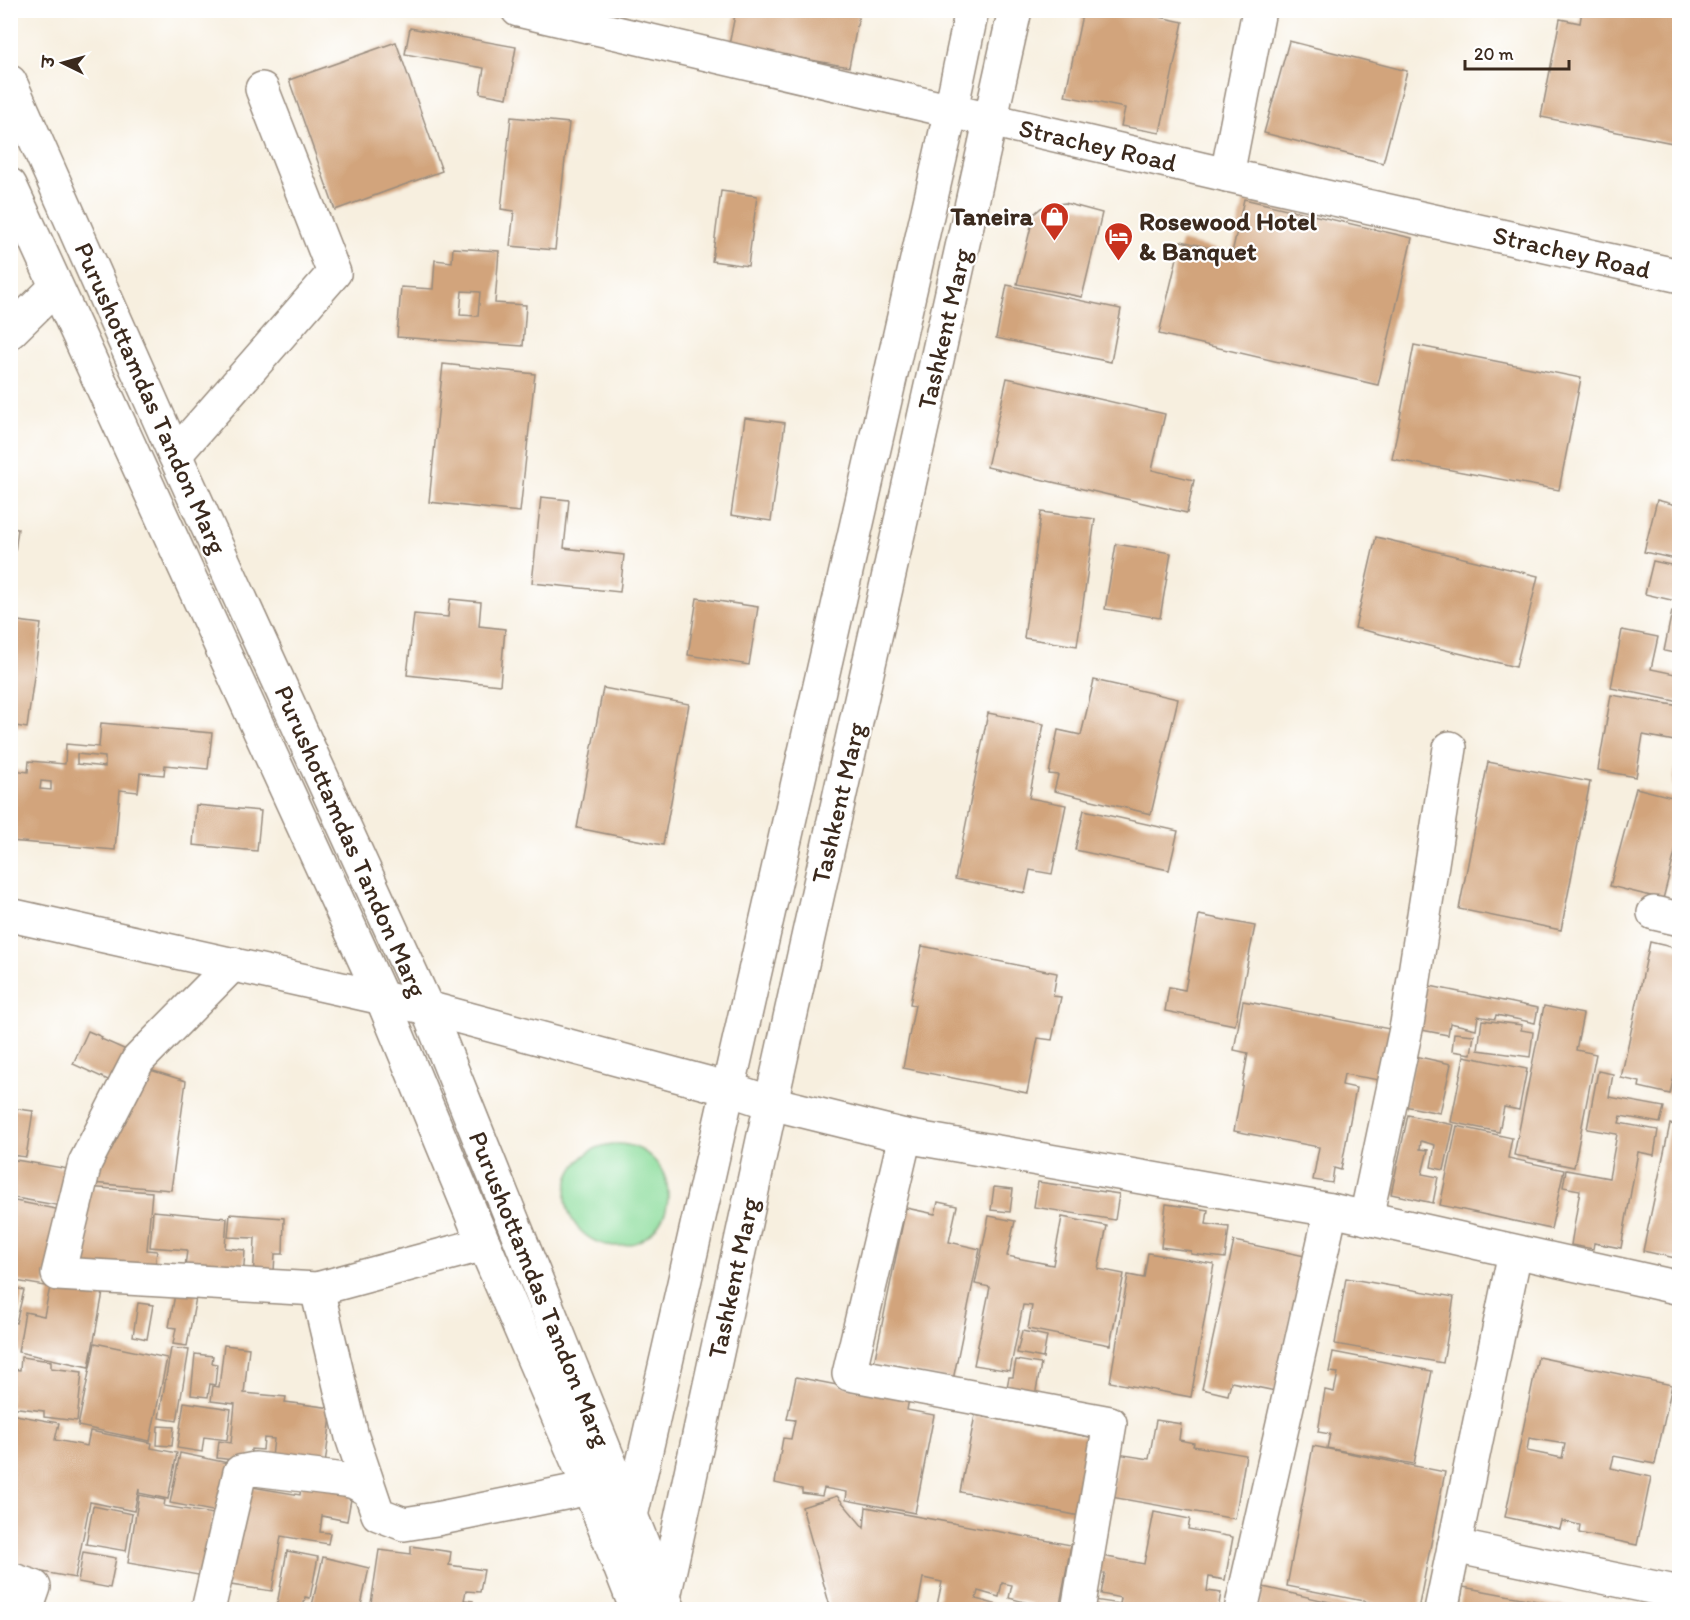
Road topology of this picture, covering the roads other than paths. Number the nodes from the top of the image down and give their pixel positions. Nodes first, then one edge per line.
1 (518, 10) edge
2 (972, 10) edge
3 (1015, 10) edge
4 (1259, 10) edge
5 (10, 82) edge
6 (262, 89) dead end
7 (951, 110) junction
8 (991, 120) junction
9 (1227, 175) junction
10 (10, 185) edge
11 (1680, 276) edge
12 (56, 287) junction
13 (10, 332) edge
14 (175, 455) junction
15 (1450, 748) dead end
16 (10, 915) edge
17 (233, 964) junction
18 (382, 998) junction
19 (427, 1008) junction
20 (729, 1089) junction
21 (771, 1103) junction
22 (905, 1136) junction
23 (1331, 1210) junction
24 (1366, 1218) junction
25 (484, 1244) junction
26 (1515, 1252) junction
27 (1680, 1288) edge
28 (316, 1289) junction
29 (588, 1488) junction
30 (369, 1490) junction
31 (631, 1516) junction
32 (1454, 1546) junction
33 (10, 1579) edge
34 (1680, 1593) edge
35 (657, 1605) edge
36 (27, 1610) edge
37 (208, 1610) edge
38 (1078, 1610) edge
39 (1241, 1610) edge
40 (1442, 1610) edge

1 - 7 street, Strachey Road
2 - 7 street, Tashkent Marg
3 - 8 street, Tashkent Marg
4 - 9 street
5 - 14 street, Purushottamdas Tandon Marg
6 - 14 street
7 - 8 street, Strachey Road
7 - 20 street, Tashkent Marg
8 - 9 street, Strachey Road
8 - 21 street, Tashkent Marg
9 - 11 street, Strachey Road
10 - 12 street
12 - 13 street
12 - 18 street
14 - 19 street, Purushottamdas Tandon Marg
15 - 24 street
16 - 17 street
17 - 18 street
17 - 28 street
18 - 19 street
18 - 25 street
19 - 20 street
19 - 31 street, Purushottamdas Tandon Marg
20 - 21 street
20 - 31 street, Tashkent Marg
21 - 22 street
21 - 35 street, Tashkent Marg
22 - 23 street
22 - 38 street
23 - 24 street
23 - 39 street
24 - 26 street
25 - 28 street
25 - 29 street
26 - 27 street
26 - 32 street
28 - 30 street
29 - 30 street
29 - 35 street
30 - 37 street
31 - 35 street, Purushottamdas Tandon Marg
32 - 34 street
32 - 40 street
33 - 36 street

